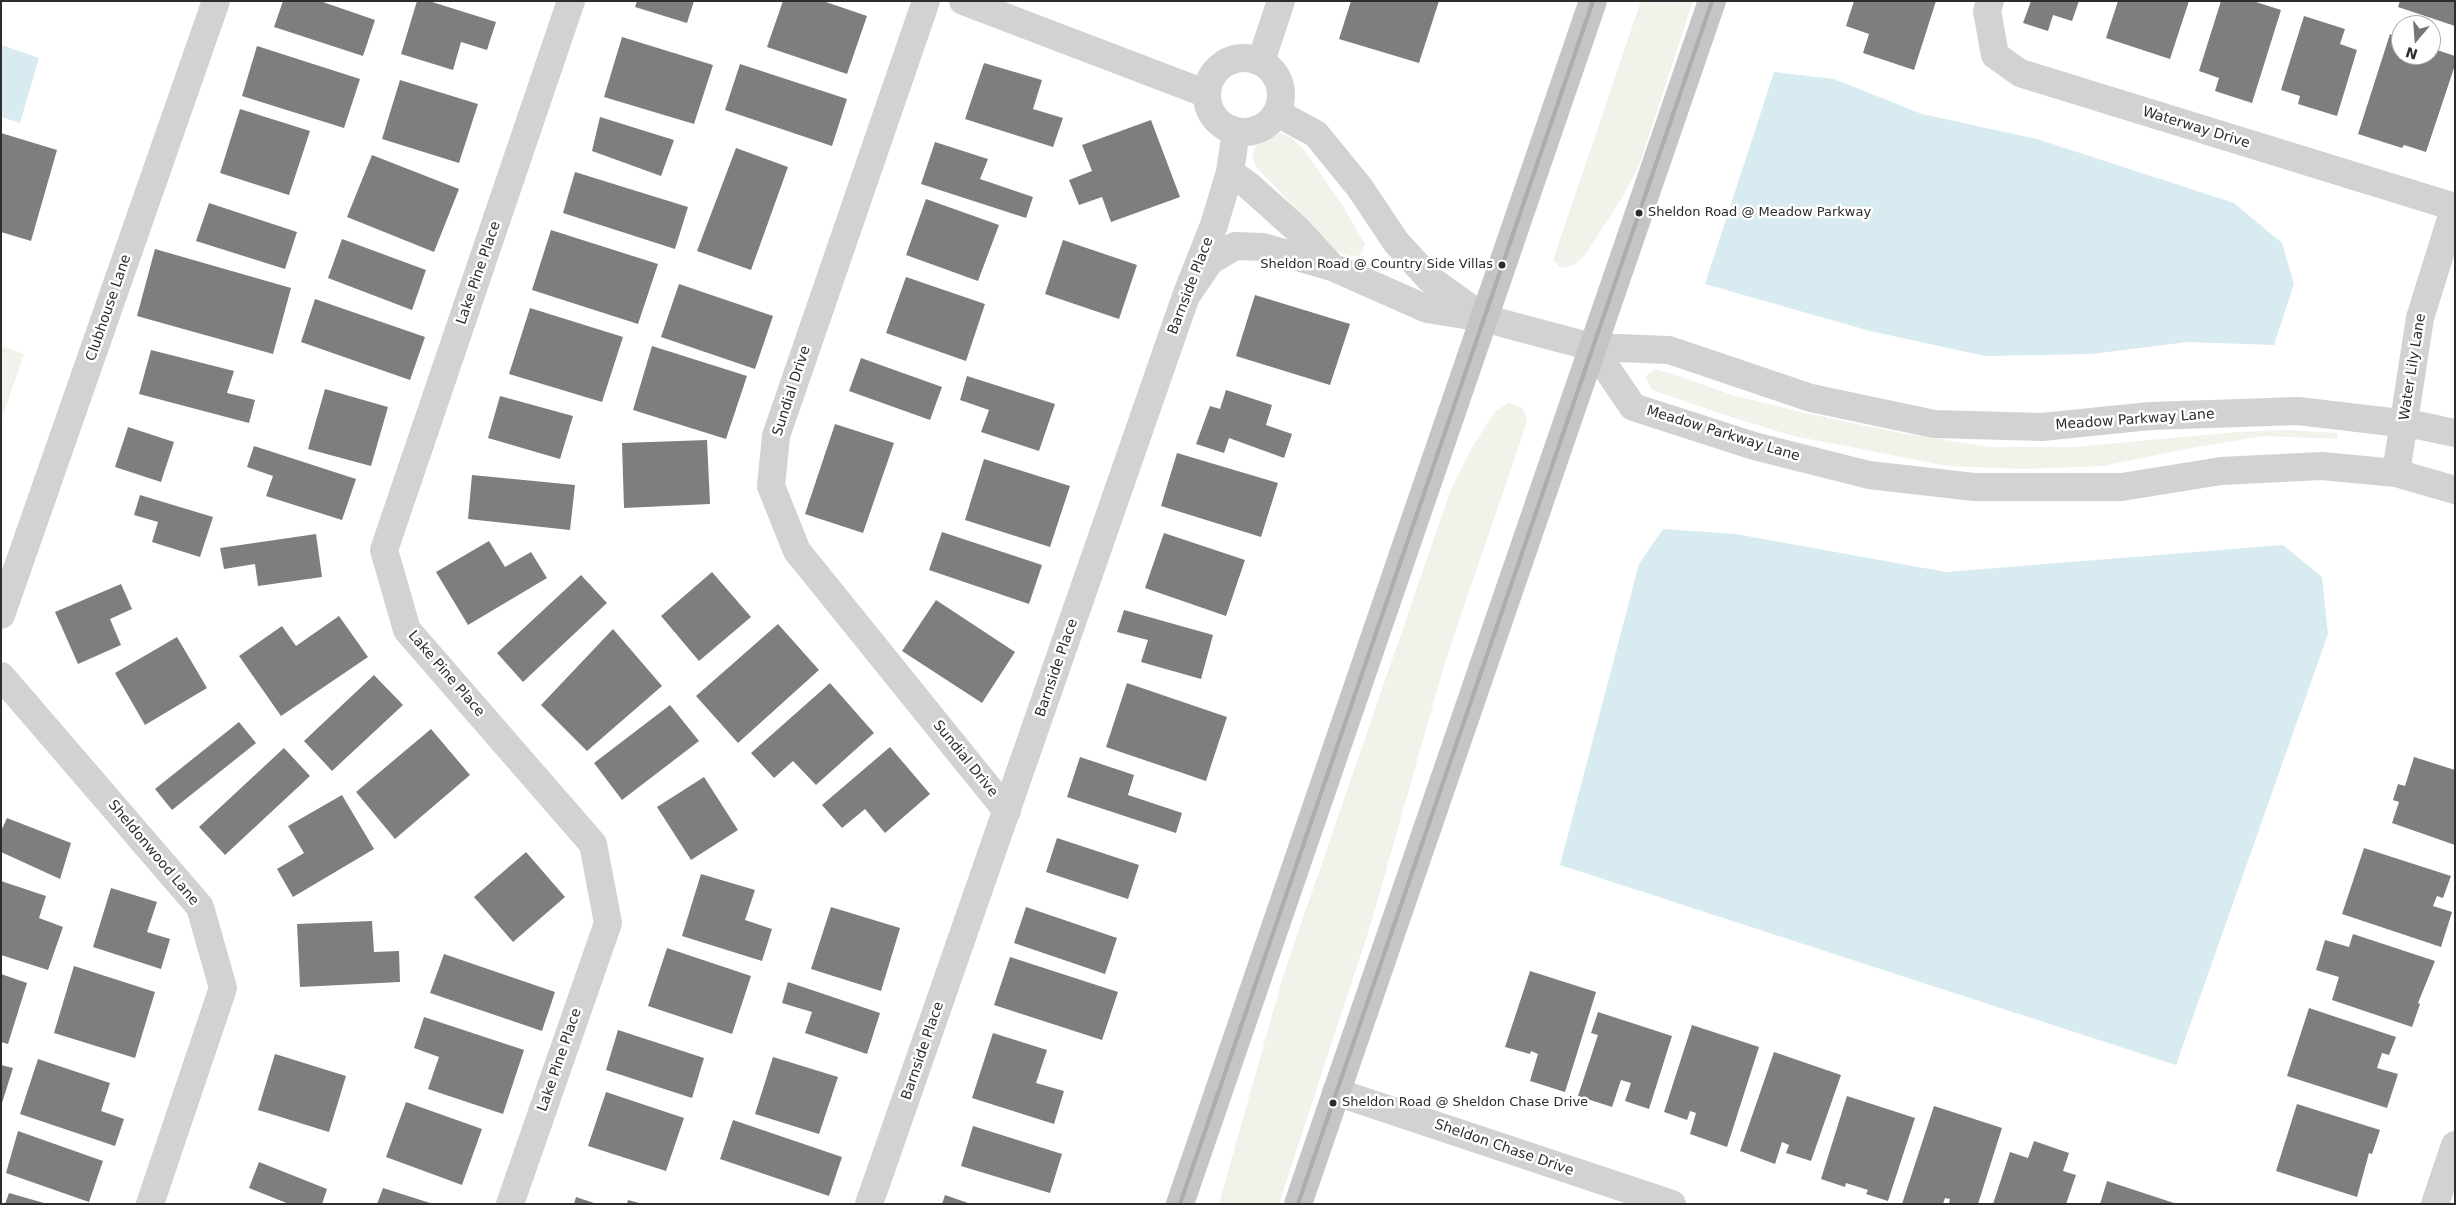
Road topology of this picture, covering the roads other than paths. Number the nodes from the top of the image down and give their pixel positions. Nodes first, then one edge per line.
1 (216, 1) edge
2 (571, 1) edge
3 (926, 1) edge
4 (963, 1) edge
5 (1281, 1) edge
6 (1593, 1) edge
7 (1712, 1) edge
8 (1990, 1) edge
9 (1261, 61) junction
10 (1207, 94) junction
11 (1277, 113) junction
12 (1236, 131) junction
13 (1230, 172) junction
14 (2455, 207) edge
15 (1332, 267) junction
16 (1186, 296) junction
17 (1483, 318) junction
18 (1592, 347) junction
19 (2404, 423) junction
20 (2455, 433) edge
21 (2396, 473) junction
22 (2455, 490) edge
23 (1, 615) edge
24 (1, 676) edge
25 (1007, 810) junction
26 (1336, 1092) junction
27 (2455, 1145) edge
28 (150, 1204) edge
29 (510, 1204) edge
30 (869, 1204) edge
31 (1180, 1204) edge
32 (1298, 1204) edge
33 (1672, 1204) edge
34 (2435, 1204) edge

1 - 23 street, Clubhouse Lane
2 - 29 street, Lake Pine Place
3 - 25 street, Sundial Drive
4 - 10 street
5 - 9 street
6 - 17 main road
7 - 18 main road
8 - 14 street, Waterway Drive
9 - 10 street
9 - 11 street
10 - 12 street
11 - 12 street
11 - 17 street
12 - 13 street, Barnside Place
13 - 15 street
13 - 16 street, Barnside Place
14 - 19 street, Water Lily Lane
15 - 16 street
15 - 17 street
16 - 25 street, Barnside Place
17 - 18 street
17 - 31 main road
18 - 19 street, Meadow Parkway Lane
18 - 21 street, Meadow Parkway Lane
18 - 26 main road
19 - 20 street, Meadow Parkway Lane
19 - 21 street, Water Lily Lane
21 - 22 street, Meadow Parkway Lane
24 - 28 street, Sheldonwood Lane
25 - 30 street, Barnside Place
26 - 32 main road
26 - 33 street, Sheldon Chase Drive
27 - 34 street

